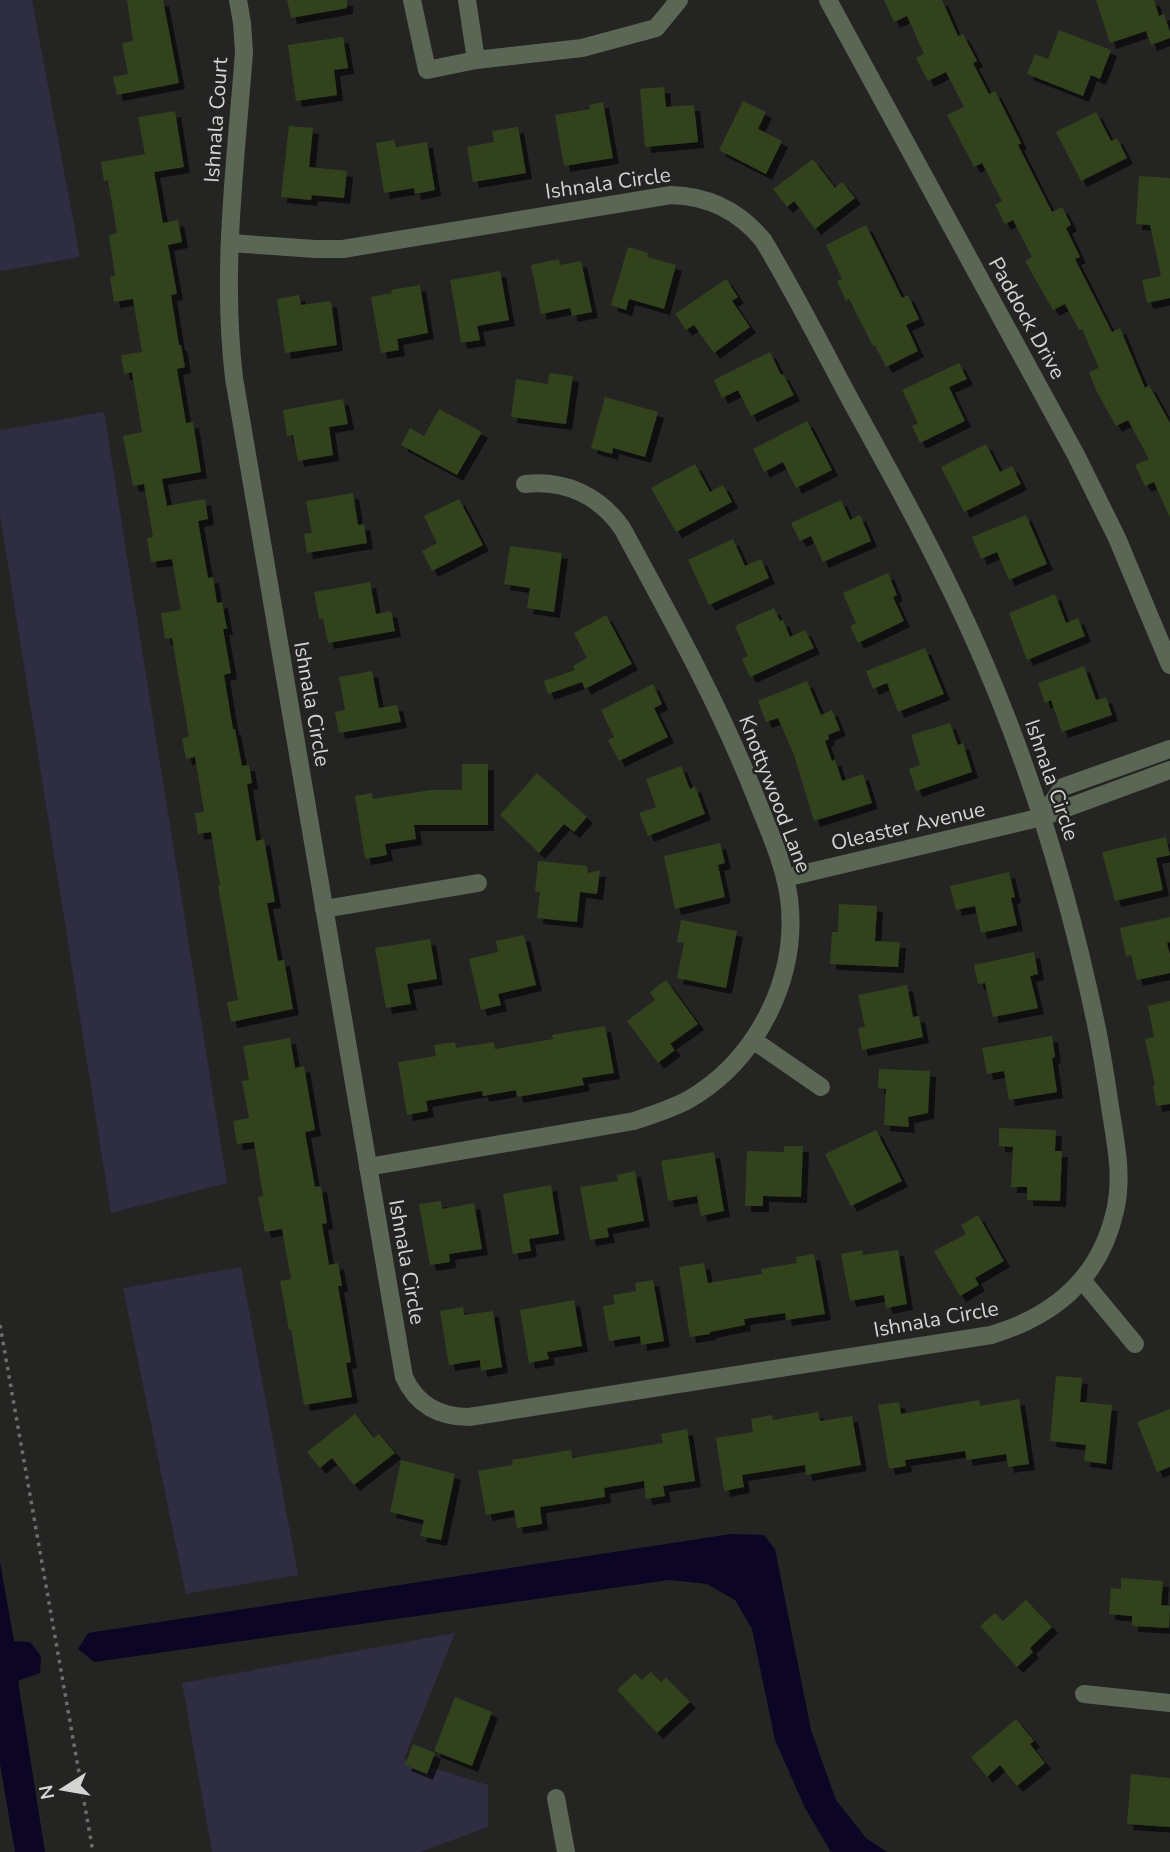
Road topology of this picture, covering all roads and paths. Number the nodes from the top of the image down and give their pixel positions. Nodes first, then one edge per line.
1 (237, 0) edge
2 (412, 0) edge
3 (467, 0) edge
4 (679, 0) edge
5 (828, 0) edge
6 (476, 60) junction
7 (230, 243) junction
8 (525, 484) dead end
9 (1170, 664) edge
10 (1170, 750) edge
11 (1170, 770) edge
12 (1042, 817) junction
13 (785, 878) junction
14 (478, 883) dead end
15 (324, 909) junction
16 (753, 1040) junction
17 (821, 1087) dead end
18 (368, 1167) junction
19 (1082, 1280) junction
20 (0, 1325) edge
21 (1135, 1344) dead end
22 (1084, 1694) dead end
23 (1170, 1703) edge
24 (556, 1798) dead end
25 (93, 1852) edge
26 (566, 1852) edge

1 - 7 street, Ishnala Court
2 - 6 street
3 - 6 street
4 - 6 street
5 - 9 street, Paddock Drive
7 - 12 street, Ishnala Circle
7 - 15 street, Ishnala Circle
8 - 13 street, Knottywood Lane
10 - 12 street
11 - 12 street, Oleaster Avenue
12 - 13 street, Oleaster Avenue
12 - 19 street, Ishnala Circle
13 - 16 street, Knottywood Lane
14 - 15 street
15 - 18 street, Ishnala Circle
16 - 17 street
16 - 18 street, Knottywood Lane
18 - 19 street, Ishnala Circle
19 - 21 street
20 - 25 path
22 - 23 street
24 - 26 street

